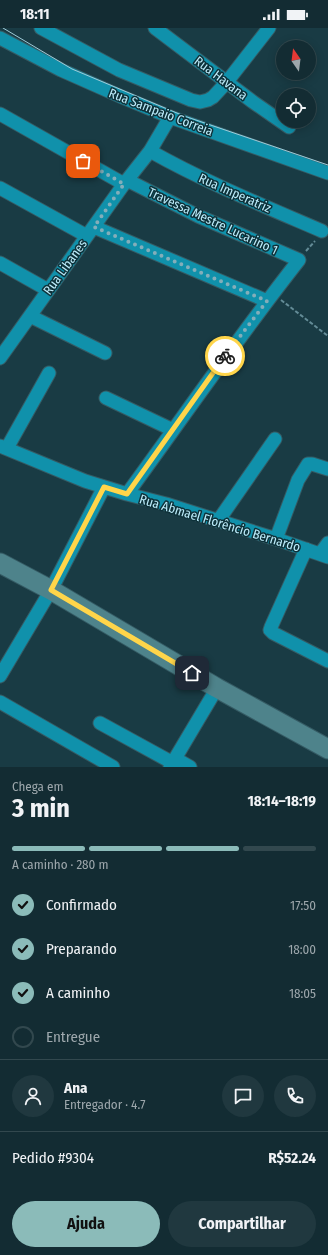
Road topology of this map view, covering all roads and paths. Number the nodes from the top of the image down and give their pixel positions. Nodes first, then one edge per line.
1 (41, 28) edge
2 (155, 28) edge
3 (269, 28) edge
4 (1, 41) edge
5 (226, 83) junction
6 (0, 114) edge
7 (170, 117) junction
8 (276, 118) edge
9 (150, 151) junction
10 (328, 173) edge
11 (125, 182) junction
12 (0, 188) edge
13 (322, 231) dead end
14 (90, 232) junction
15 (0, 263) edge
16 (48, 290) junction
17 (270, 297) junction
18 (30, 316) junction
19 (328, 336) edge
20 (105, 353) dead end
21 (0, 358) edge
22 (49, 373) dead end
23 (106, 398) dead end
24 (173, 430) junction
25 (275, 439) dead end
26 (3, 447) edge
27 (328, 468) edge
28 (104, 487) junction
29 (127, 494) junction
30 (218, 521) junction
31 (276, 538) junction
32 (328, 543) edge
33 (306, 549) junction
34 (324, 556) edge
35 (0, 562) edge
36 (51, 590) junction
37 (328, 661) edge
38 (0, 674) edge
39 (218, 688) junction
40 (0, 702) edge
41 (100, 723) dead end
42 (328, 749) edge
43 (173, 763) edge
44 (112, 767) edge
45 (190, 767) edge

1 - 5 street, Rua Sampaio Correia
2 - 5 street, Rua Havana
3 - 5 street
4 - 7 street, Rua Sampaio Correia
5 - 8 street, Rua Havana
6 - 11 street, Travessa Mestre Lucarino 1
7 - 9 street, Rua Libanes
7 - 10 street, Rua Sampaio Correia
9 - 11 street, Rua Libanes
9 - 13 street, Rua Imperatriz
11 - 14 street, Rua Libanes
11 - 17 street, Travessa Mestre Lucarino 1
12 - 14 street
14 - 16 street, Rua Libanes
14 - 17 street
15 - 16 street
16 - 18 street, Rua Libanes
17 - 19 path
17 - 24 street
18 - 20 street
18 - 21 street, Rua Libanes
22 - 26 street
23 - 24 street
24 - 29 street
25 - 30 street
26 - 28 street, Rua Abmael Florêncio Bernardo
27 - 31 street
28 - 29 street, Rua Abmael Florêncio Bernardo
28 - 36 street
29 - 30 street, Rua Abmael Florêncio Bernardo
30 - 31 street, Rua Abmael Florêncio Bernardo
31 - 33 street, Rua Abmael Florêncio Bernardo
32 - 34 street
33 - 34 street, Rua Abmael Florêncio Bernardo
33 - 37 street
35 - 36 street
36 - 38 street
36 - 39 street
39 - 42 street
39 - 43 street
40 - 44 street
41 - 43 street
43 - 45 street

